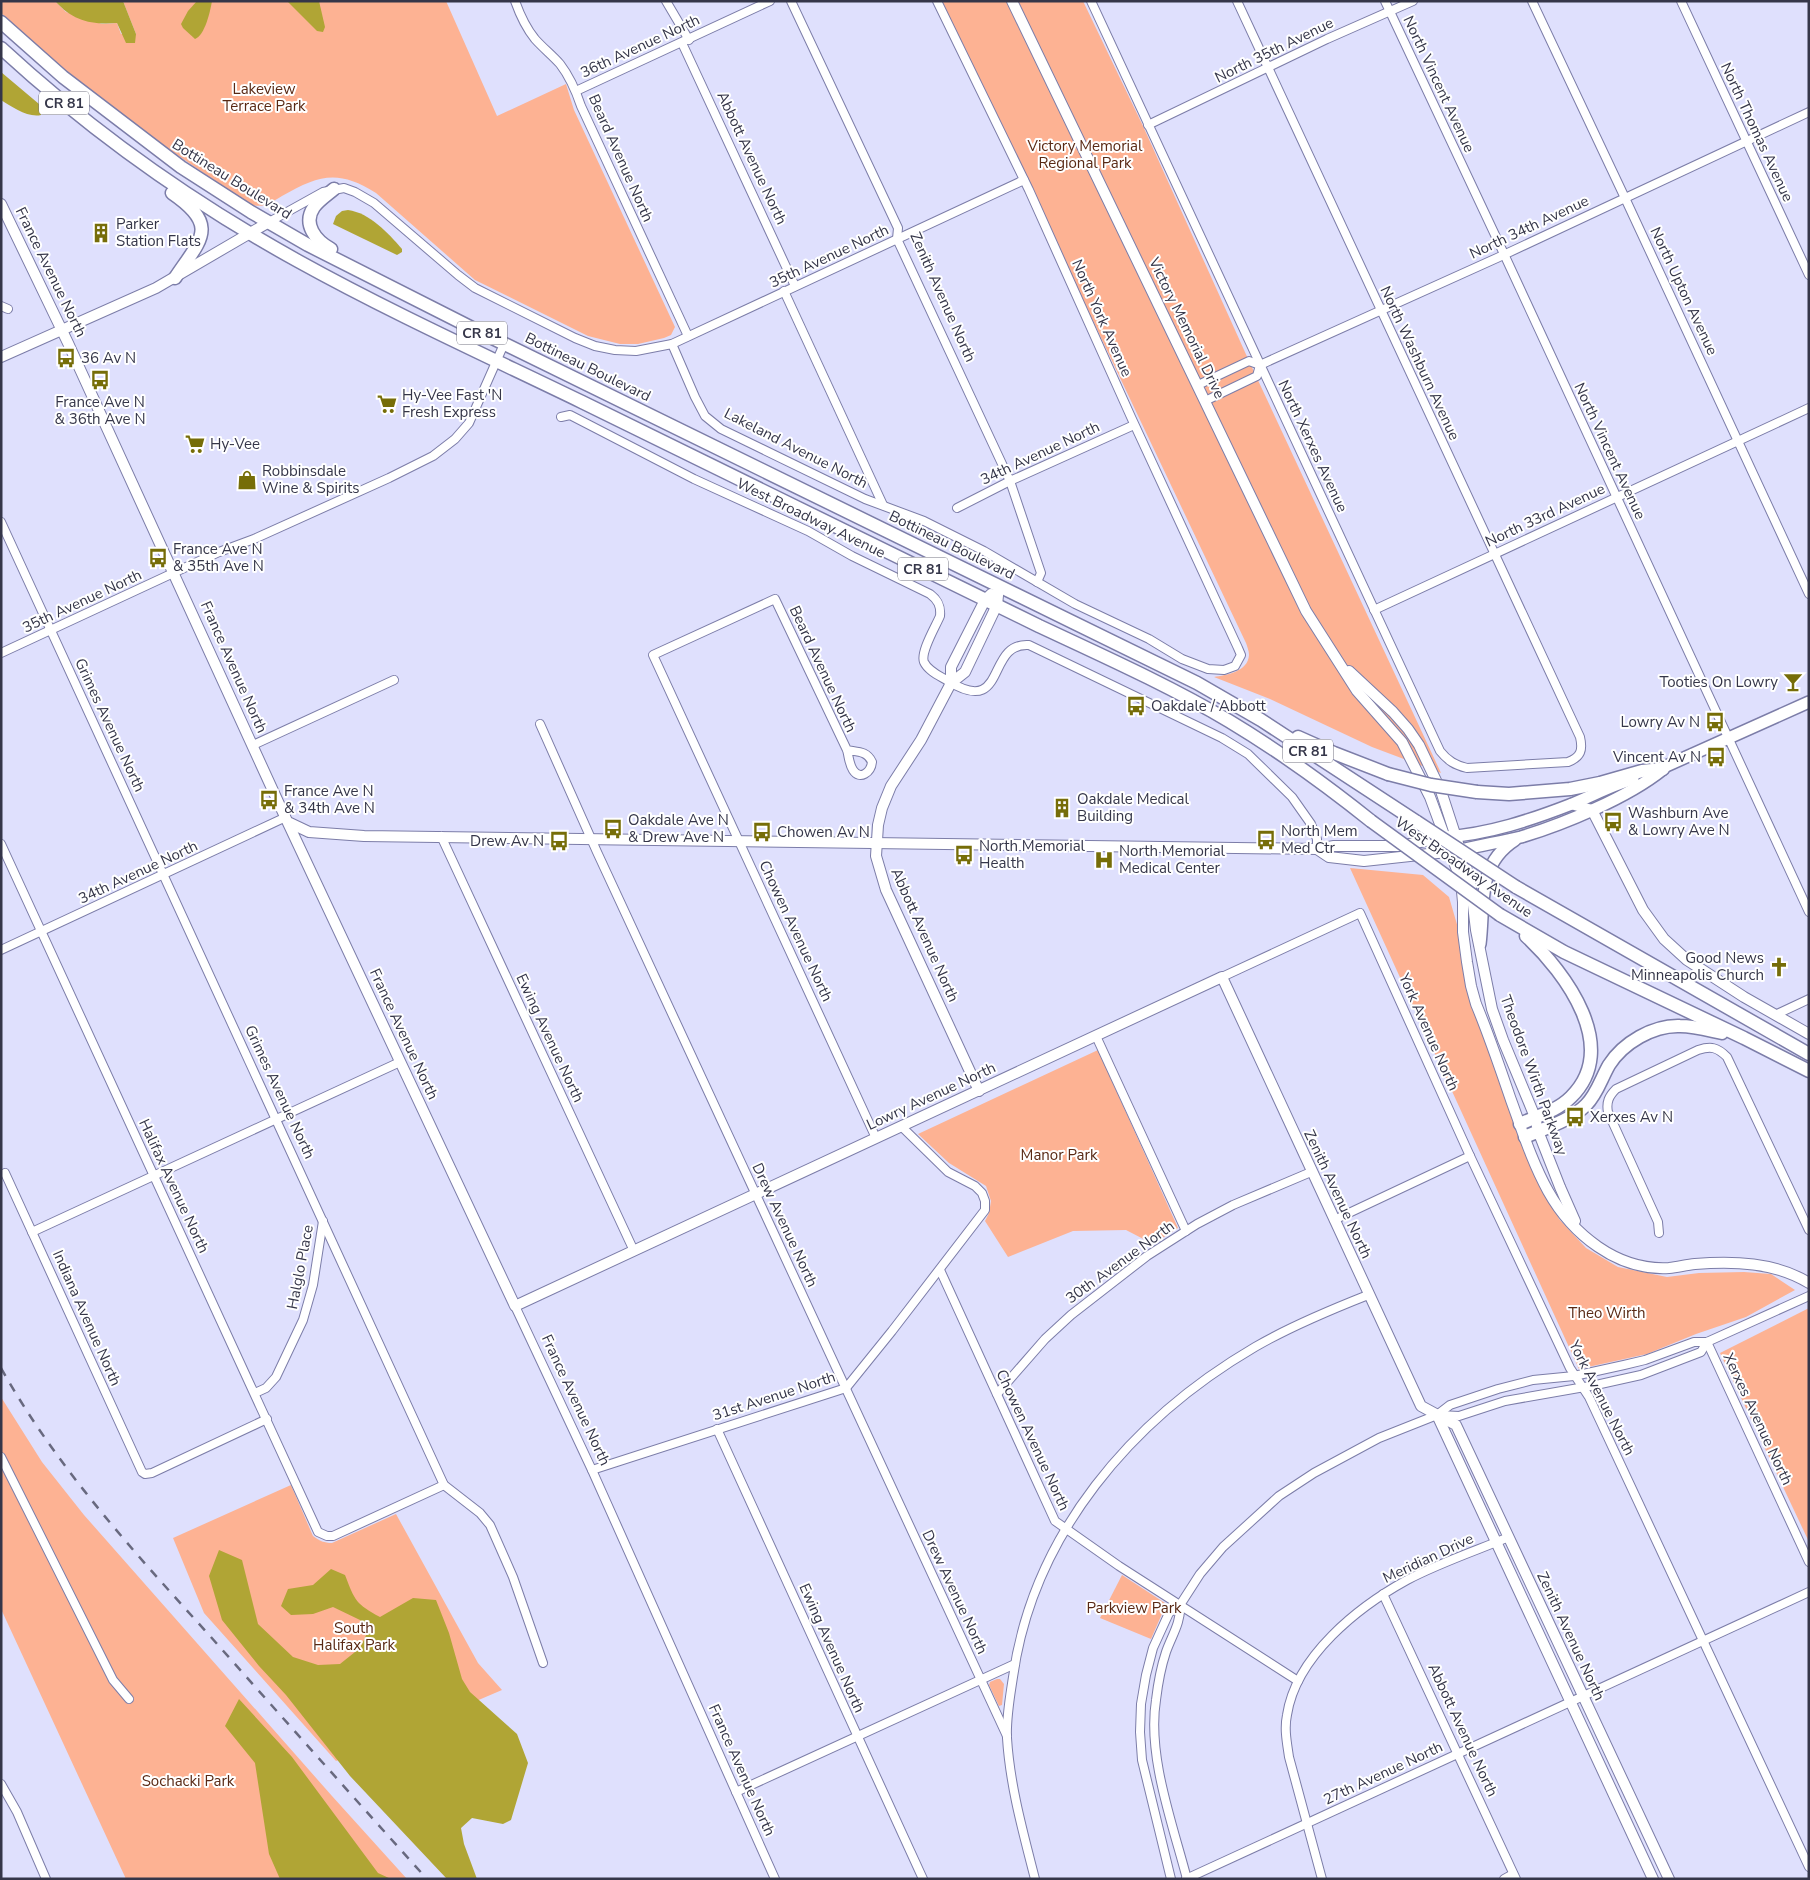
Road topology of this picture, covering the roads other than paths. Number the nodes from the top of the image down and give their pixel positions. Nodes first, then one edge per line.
1 (515, 1) edge
2 (666, 1) edge
3 (770, 1) edge
4 (791, 1) edge
5 (937, 1) edge
6 (1012, 1) edge
7 (1091, 1) edge
8 (1237, 1) edge
9 (1385, 1) edge
10 (1413, 1) edge
11 (1532, 1) edge
12 (1681, 1) edge
13 (1390, 12) junction
14 (1, 22) edge
15 (686, 41) junction
16 (1, 48) edge
17 (1268, 68) junction
18 (576, 91) junction
19 (65, 103) junction
20 (1809, 112) edge
21 (1148, 125) junction
22 (1747, 141) junction
23 (1024, 180) junction
24 (334, 189) junction
25 (1626, 198) junction
26 (1, 204) edge
27 (269, 222) junction
28 (251, 233) junction
29 (897, 239) junction
30 (1504, 254) junction
31 (1809, 275) edge
32 (175, 278) junction
33 (795, 286) junction
34 (784, 291) junction
35 (1380, 310) junction
36 (62, 329) junction
37 (476, 330) junction
38 (688, 336) junction
39 (504, 344) junction
40 (672, 344) junction
41 (1, 357) edge
42 (496, 361) junction
43 (1260, 365) junction
44 (1198, 385) junction
45 (1205, 401) junction
46 (1809, 408) edge
47 (561, 416) dead end
48 (1134, 425) junction
49 (1738, 441) junction
50 (1010, 481) junction
51 (1616, 497) junction
52 (883, 505) junction
53 (957, 508) dead end
54 (1, 522) edge
55 (1494, 554) junction
56 (175, 572) junction
57 (1037, 582) junction
58 (999, 586) junction
59 (1809, 594) edge
60 (985, 600) junction
61 (998, 606) junction
62 (1374, 610) junction
63 (51, 630) junction
64 (1238, 648) joint
65 (1, 653) edge
66 (653, 655) joint
67 (1341, 663) junction
68 (394, 680) dead end
69 (951, 683) junction
70 (1197, 683) joint
71 (1230, 702) junction
72 (1809, 702) edge
73 (540, 724) dead end
74 (1580, 737) joint
75 (1729, 738) junction
76 (253, 745) junction
77 (847, 750) dead end
78 (1663, 769) junction
79 (1571, 804) junction
80 (1592, 810) junction
81 (287, 820) junction
82 (441, 836) junction
83 (1457, 836) junction
84 (1445, 837) junction
85 (1520, 837) junction
86 (592, 839) junction
87 (740, 841) junction
88 (876, 843) junction
89 (1, 844) edge
90 (1317, 850) junction
91 (1456, 851) junction
92 (164, 875) junction
93 (1809, 912) edge
94 (1360, 913) joint
95 (1511, 923) junction
96 (42, 931) junction
97 (1480, 944) junction
98 (1, 950) edge
99 (1222, 977) junction
100 (1809, 999) edge
101 (1775, 1015) junction
102 (1809, 1034) edge
103 (1096, 1036) junction
104 (1744, 1038) junction
105 (1809, 1054) edge
106 (400, 1062) junction
107 (1809, 1071) edge
108 (979, 1091) junction
109 (1535, 1117) junction
110 (277, 1119) junction
111 (1520, 1124) junction
112 (901, 1126) junction
113 (1538, 1131) junction
114 (1525, 1137) junction
115 (876, 1138) junction
116 (1470, 1156) junction
117 (1311, 1172) junction
118 (5, 1173) dead end
119 (154, 1176) junction
120 (755, 1194) junction
121 (323, 1219) junction
122 (1334, 1220) junction
123 (1809, 1230) edge
124 (1186, 1231) junction
125 (32, 1232) junction
126 (1580, 1232) junction
127 (1659, 1233) dead end
128 (634, 1251) junction
129 (940, 1270) junction
130 (1809, 1282) edge
131 (1368, 1294) junction
132 (1809, 1296) edge
133 (515, 1306) junction
134 (1707, 1342) junction
135 (1574, 1376) junction
136 (1583, 1387) junction
137 (846, 1388) junction
138 (255, 1392) junction
139 (997, 1394) junction
140 (1437, 1415) junction
141 (267, 1419) junction
142 (717, 1429) junction
143 (1, 1457) edge
144 (592, 1470) junction
145 (444, 1485) junction
146 (1065, 1529) junction
147 (1509, 1537) junction
148 (1497, 1542) junction
149 (1809, 1562) edge
150 (1809, 1592) edge
151 (1383, 1594) junction
152 (1180, 1605) junction
153 (1703, 1641) junction
154 (543, 1663) dead end
155 (1015, 1664) junction
156 (980, 1680) junction
157 (1298, 1681) junction
158 (1582, 1696) junction
159 (129, 1699) dead end
160 (1571, 1702) junction
161 (857, 1736) junction
162 (1007, 1736) junction
163 (1458, 1754) junction
164 (1, 1784) edge
165 (736, 1792) junction
166 (1639, 1815) junction
167 (1626, 1821) junction
168 (1308, 1823) junction
169 (1809, 1867) edge
170 (1514, 1876) edge
171 (46, 1879) edge
172 (775, 1879) edge
173 (923, 1879) edge
174 (1035, 1879) edge
175 (1171, 1879) edge
176 (1187, 1879) edge
177 (1322, 1879) edge
178 (1504, 1879) edge
179 (1653, 1879) edge
180 (1669, 1879) edge

1 - 18 street, Beard Avenue North
2 - 15 street, Abbott Avenue North
3 - 15 street, 36th Avenue North
4 - 29 street, Zenith Avenue North
5 - 23 street, North York Avenue
6 - 44 street, Victory Memorial Drive
7 - 21 street, North Xerxes Avenue
8 - 17 street, North Washburn Avenue
9 - 13 street, North Vincent Avenue
10 - 13 street, North 35th Avenue
11 - 25 street, North Upton Avenue
12 - 22 street, North Thomas Avenue
13 - 17 street, North 35th Avenue
13 - 30 street, North Vincent Avenue
14 - 27 main road, Bottineau Boulevard / CR 81
15 - 18 street, 36th Avenue North
15 - 33 street, Abbott Avenue North
16 - 19 main road, CR 81
17 - 21 street, North 35th Avenue
17 - 35 street, North Washburn Avenue
18 - 38 street, Beard Avenue North
19 - 28 main road, CR 81
19 - 32 main road
20 - 22 street, North 34th Avenue
21 - 43 street, North Xerxes Avenue
22 - 25 street, North 34th Avenue
22 - 31 street, North Thomas Avenue
23 - 29 street, 35th Avenue North
23 - 48 street, North York Avenue
24 - 27 street
24 - 37 main road
24 - 40 street
25 - 30 street, North 34th Avenue
25 - 49 street, North Upton Avenue
26 - 36 street, France Avenue North
27 - 28 street
27 - 37 main road, Bottineau Boulevard / CR 81
28 - 32 street
28 - 42 main road, CR 81
29 - 33 street, 35th Avenue North
29 - 50 street, Zenith Avenue North
30 - 35 street, North 34th Avenue
30 - 51 street, North Vincent Avenue
32 - 36 street
33 - 34 street, 35th Avenue North
34 - 38 street, 35th Avenue North
34 - 52 street
35 - 43 street, North 34th Avenue
35 - 55 street, North Washburn Avenue
36 - 41 street
36 - 56 street, France Avenue North
37 - 39 main road, Bottineau Boulevard / CR 81
38 - 40 street, 35th Avenue North
39 - 42 street, 35th Avenue North
39 - 58 main road, Bottineau Boulevard / CR 81
40 - 52 street, Lakeland Avenue North
42 - 56 street, 35th Avenue North
42 - 60 main road, CR 81
43 - 44 street, North 34th Avenue
43 - 45 street, North 34th Avenue
43 - 62 street, North Xerxes Avenue
44 - 45 street, Victory Memorial Drive
45 - 67 street, Victory Memorial Drive
46 - 49 street, North 33rd Avenue
47 - 69 street, West Broadway Avenue
48 - 50 street, 34th Avenue North
48 - 64 street, North York Avenue
49 - 51 street, North 33rd Avenue
49 - 59 street, North Upton Avenue
50 - 53 street, 34th Avenue North
50 - 57 street, Zenith Avenue North
51 - 55 street, North 33rd Avenue
51 - 75 street, North Vincent Avenue
52 - 57 street, Lakeland Avenue North
54 - 63 street, Grimes Avenue North
55 - 62 street, North 33rd Avenue
55 - 74 street, North Washburn Avenue
56 - 63 street, 35th Avenue North
56 - 76 street, France Avenue North
57 - 64 street, Lakeland Avenue North
58 - 60 street, Abbott Avenue North
58 - 61 street, Abbott Avenue North
58 - 70 main road, Bottineau Boulevard / CR 81
60 - 61 main road, CR 81
60 - 69 street, Abbott Avenue North
61 - 69 street, Abbott Avenue North
61 - 95 main road, West Broadway Avenue / CR 81, bridge
62 - 74 street, North Xerxes Avenue
63 - 65 street, 35th Avenue North
63 - 92 street, Grimes Avenue North
66 - 77 street, Beard Avenue North
66 - 87 street, Chowen Avenue North
67 - 83 street, Theodore Wirth Parkway
67 - 84 street
68 - 76 street
69 - 88 street, Abbott Avenue North
69 - 90 street, West Broadway Avenue
70 - 71 main road, West Broadway Avenue / CR 81
71 - 78 main road, bridge
71 - 105 main road, West Broadway Avenue / CR 81, bridge
72 - 75 main road
73 - 86 street, Drew Avenue North
75 - 78 main road
75 - 93 street, North Vincent Avenue
76 - 81 street, France Avenue North
78 - 79 main road
78 - 80 main road
79 - 80 street
79 - 83 main road
80 - 85 main road
80 - 101 street
81 - 82 street
81 - 92 street, 34th Avenue North
81 - 106 street, France Avenue North
82 - 86 street
82 - 128 street, Ewing Avenue North
83 - 84 main road
83 - 91 street, Theodore Wirth Parkway
84 - 90 street
84 - 91 street
85 - 91 main road
85 - 97 main road
86 - 87 street
86 - 120 street, Drew Avenue North
87 - 88 street
87 - 115 street, Chowen Avenue North
88 - 90 street
88 - 108 street, Abbott Avenue North
89 - 96 street, Halifax Avenue North
90 - 91 street
91 - 97 street, Theodore Wirth Parkway
91 - 111 street, Theodore Wirth Parkway
92 - 96 street, 34th Avenue North
92 - 110 street, Grimes Avenue North
94 - 99 street, Lowry Avenue North
94 - 116 street, York Avenue North
95 - 104 main road, West Broadway Avenue / CR 81
95 - 109 main road
96 - 98 street, 34th Avenue North
96 - 119 street, Halifax Avenue North
97 - 109 street, Theodore Wirth Parkway
99 - 103 street, Lowry Avenue North
99 - 117 street, Zenith Avenue North
100 - 101 street
101 - 102 street
103 - 108 street, Lowry Avenue North
103 - 124 street
104 - 107 main road, West Broadway Avenue / CR 81
104 - 113 main road
106 - 110 street
106 - 133 street, France Avenue North
108 - 112 street, Lowry Avenue North
109 - 111 main road
109 - 113 street, Theodore Wirth Parkway
110 - 119 street
110 - 121 street, Grimes Avenue North
111 - 114 street, Theodore Wirth Parkway
112 - 115 street, Lowry Avenue North
112 - 129 street, 31st Avenue North
113 - 114 main road
113 - 126 street, Theodore Wirth Parkway
114 - 126 street, Theodore Wirth Parkway
115 - 120 street, Lowry Avenue North
116 - 122 street
116 - 135 street, York Avenue North
117 - 122 street, Zenith Avenue North
117 - 124 street, 30th Avenue North
118 - 125 street, Indiana Avenue North
119 - 125 street
119 - 138 street, Halifax Avenue North
120 - 128 street, Lowry Avenue North
120 - 137 street, Drew Avenue North
121 - 138 street, Halglo Place
121 - 145 street, Grimes Avenue North
122 - 131 street, Zenith Avenue North
123 - 127 street
124 - 139 street, 30th Avenue North
125 - 141 street, Indiana Avenue North
126 - 130 street, Theodore Wirth Parkway
128 - 133 street, Lowry Avenue North
129 - 137 street, 31st Avenue North
129 - 139 street, Chowen Avenue North
131 - 140 street, Zenith Avenue North
131 - 146 street
132 - 134 street
133 - 144 street, France Avenue North
134 - 135 street
134 - 136 street
134 - 149 street, Xerxes Avenue North
135 - 136 street, York Avenue North
135 - 140 street
136 - 140 street
136 - 153 street, York Avenue North
137 - 142 street, 31st Avenue North
137 - 156 street, Drew Avenue North
138 - 141 street, Halifax Avenue North
139 - 146 street, Chowen Avenue North
140 - 147 street, Zenith Avenue North
140 - 148 street, Zenith Avenue North
140 - 152 street
141 - 145 street, Halifax Avenue North
142 - 144 street, 31st Avenue North
142 - 161 street, Ewing Avenue North
143 - 159 street
144 - 165 street, France Avenue North
145 - 154 street, Grimes Avenue North
146 - 152 street, Chowen Avenue North
146 - 155 street
147 - 148 street, Meridian Drive
147 - 158 street, Zenith Avenue North
148 - 151 street, Meridian Drive
148 - 160 street, Zenith Avenue North
150 - 153 street, 27th Avenue North
151 - 157 street, Meridian Drive
151 - 163 street, Abbott Avenue North
152 - 157 street, Chowen Avenue North
152 - 175 street
152 - 176 street
153 - 158 street, 27th Avenue North
153 - 169 street, York Avenue North
155 - 156 street
155 - 162 street
156 - 161 street
156 - 162 street, Drew Avenue North
157 - 168 street, Meridian Drive
158 - 160 street, 27th Avenue North
158 - 166 street, Zenith Avenue North
160 - 163 street, 27th Avenue North
160 - 167 street, Zenith Avenue North
161 - 165 street
161 - 173 street, Ewing Avenue North
162 - 174 street
163 - 168 street, 27th Avenue North
163 - 170 street, Abbott Avenue North
164 - 171 street
165 - 172 street, France Avenue North
166 - 167 street
166 - 180 street, Zenith Avenue North
167 - 179 street, Zenith Avenue North
168 - 176 street, 27th Avenue North
168 - 177 street, Meridian Drive
170 - 178 street

